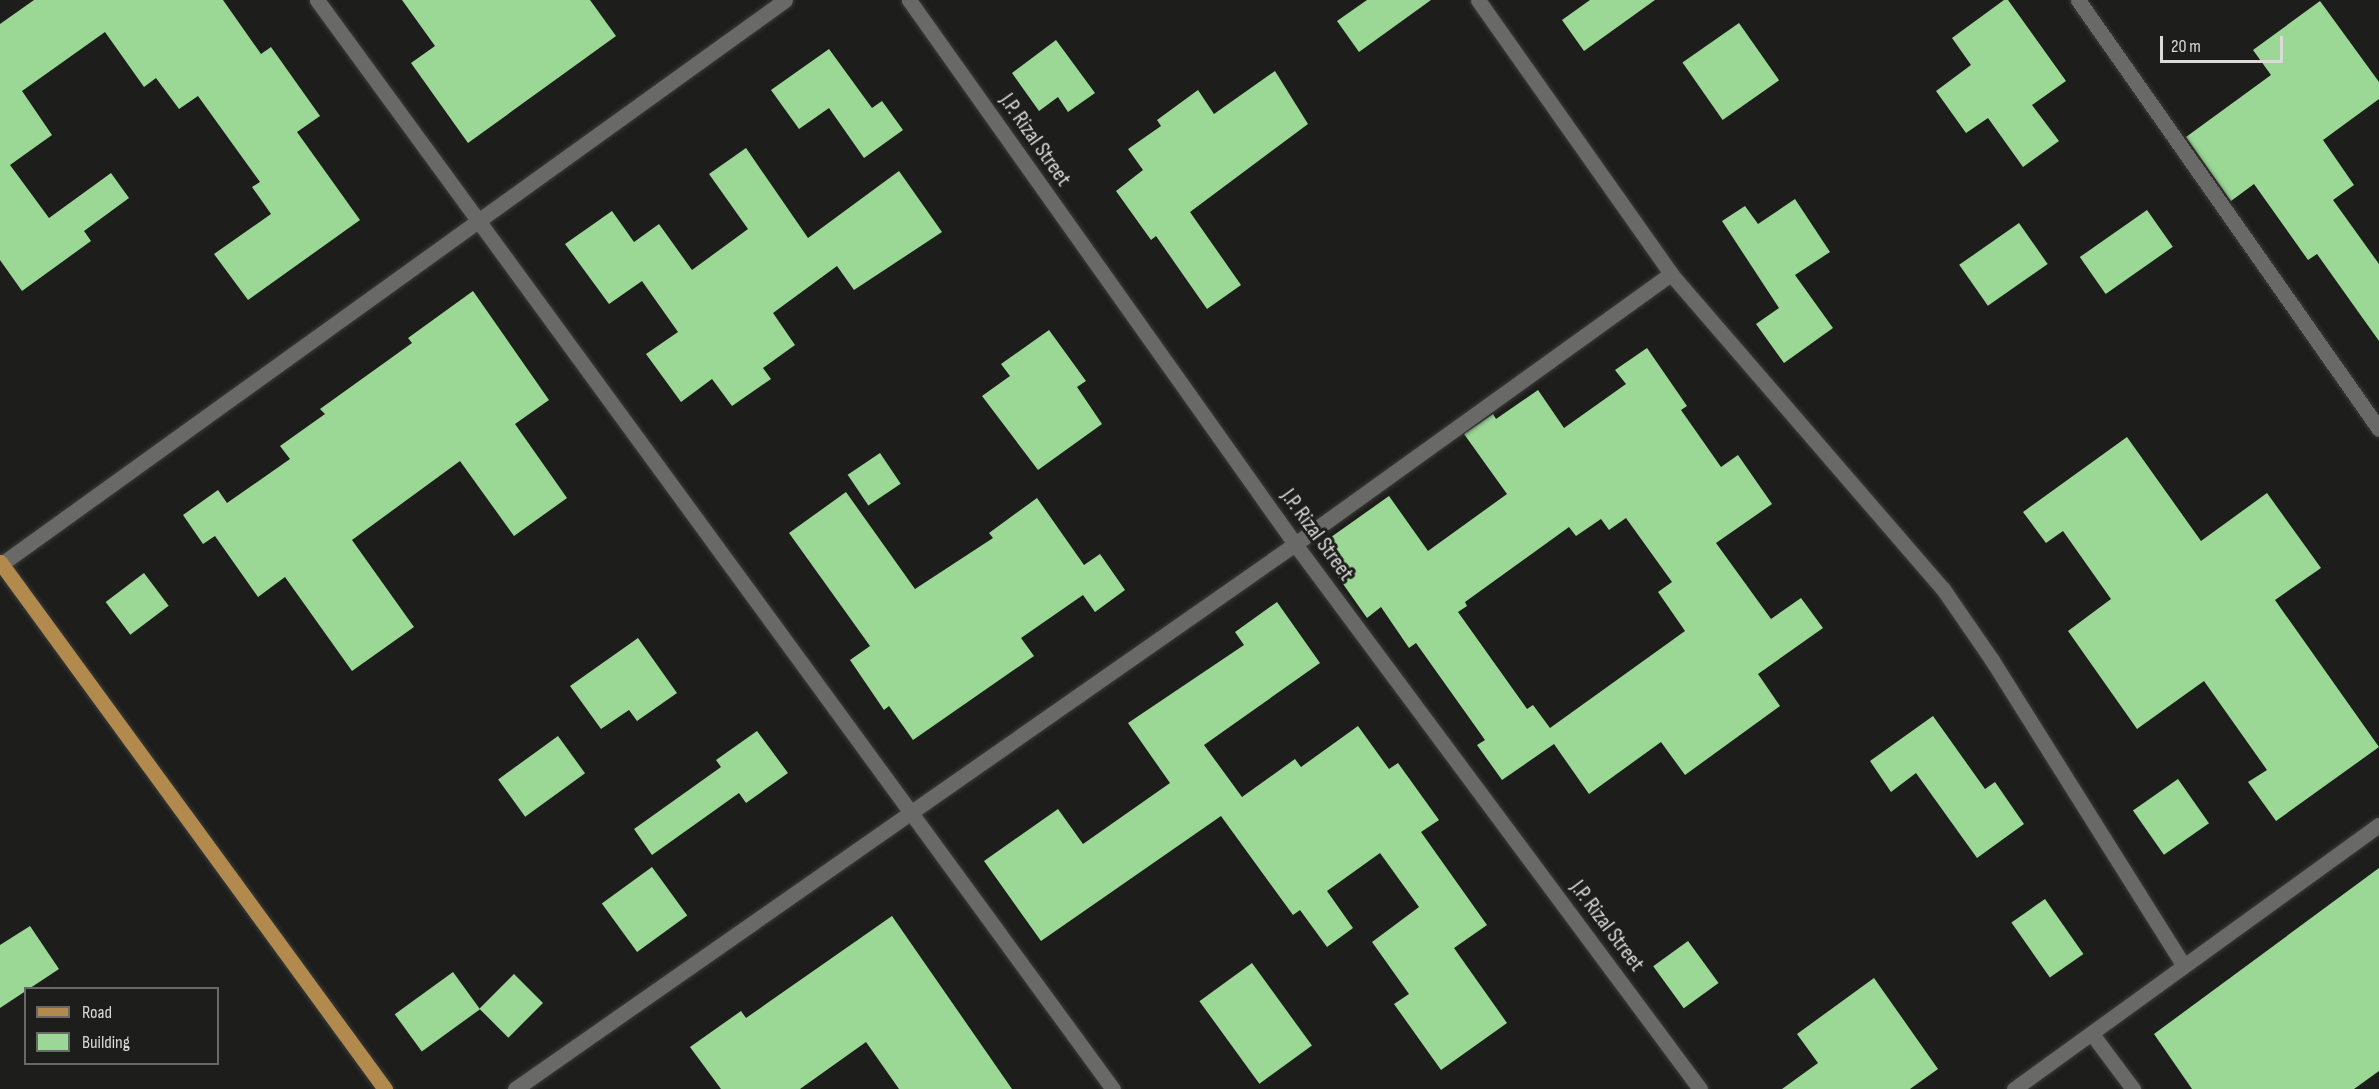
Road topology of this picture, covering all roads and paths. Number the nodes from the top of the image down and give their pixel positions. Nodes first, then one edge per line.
1 (317, 0) edge
2 (785, 0) edge
3 (909, 0) edge
4 (1478, 0) edge
5 (2078, 0) edge
6 (477, 223) junction
7 (1671, 274) junction
8 (2379, 429) edge
9 (1295, 544) junction
10 (0, 564) edge
11 (913, 812) junction
12 (2379, 825) edge
13 (2183, 964) junction
14 (2092, 1034) junction
15 (385, 1089) edge
16 (515, 1089) edge
17 (1113, 1089) edge
18 (1700, 1089) edge
19 (2014, 1089) edge
20 (2133, 1089) edge

1 - 6 street
2 - 6 street
3 - 9 street, J.P. Rizal Street
4 - 7 street
5 - 8 street
6 - 10 street
6 - 11 street
7 - 9 street
7 - 13 street
9 - 11 street
9 - 18 street, J.P. Rizal Street
10 - 15 main road
11 - 16 street
11 - 17 street
12 - 13 street
13 - 14 street
14 - 19 street
14 - 20 street

